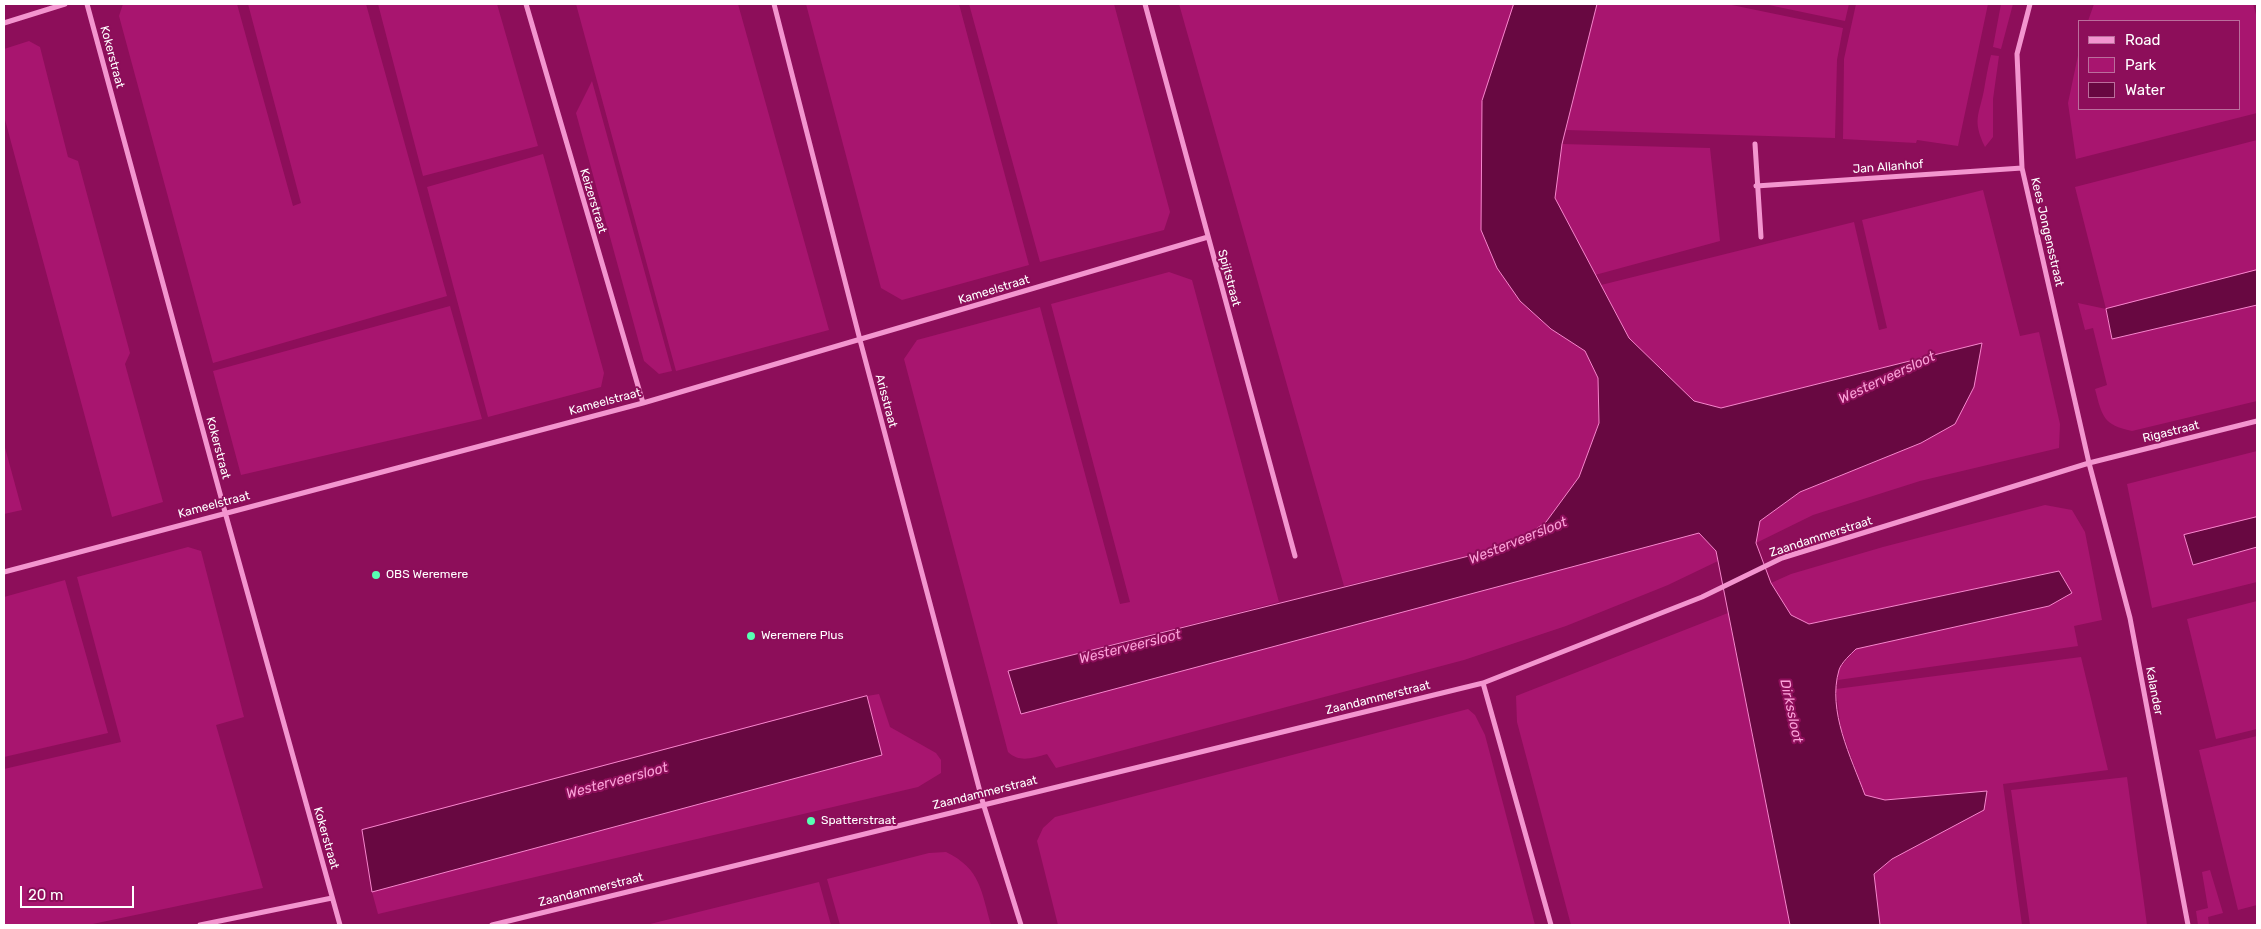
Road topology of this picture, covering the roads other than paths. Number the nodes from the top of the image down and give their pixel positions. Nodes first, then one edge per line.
1 (66, 4) edge
2 (87, 4) edge
3 (526, 4) edge
4 (774, 4) edge
5 (1146, 4) edge
6 (2030, 4) edge
7 (4, 23) edge
8 (1755, 144) dead end
9 (2022, 168) junction
10 (1756, 186) junction
11 (1208, 237) junction
12 (1761, 237) dead end
13 (860, 340) junction
14 (643, 403) junction
15 (2257, 421) edge
16 (2089, 463) junction
17 (225, 512) junction
18 (1295, 556) dead end
19 (4, 572) edge
20 (1483, 683) junction
21 (983, 803) junction
22 (332, 898) junction
23 (200, 925) edge
24 (340, 925) edge
25 (492, 925) edge
26 (1021, 925) edge
27 (1551, 925) edge
28 (2188, 925) edge

1 - 7 street
2 - 17 street, Kokerstraat
3 - 14 street, Keizerstraat
4 - 13 street, Arisstraat
5 - 11 street, Spijtstraat
6 - 9 street, Kees Jongensstraat
8 - 10 street
9 - 10 street, Jan Allanhof
9 - 16 street, Kees Jongensstraat
10 - 12 street
11 - 13 street, Kameelstraat
11 - 18 street, Spijtstraat
13 - 14 street, Kameelstraat
13 - 21 street, Arisstraat
14 - 17 street, Kameelstraat
15 - 16 street, Rigastraat
16 - 20 street, Zaandammerstraat
16 - 28 street, Kalander
17 - 19 street, Kameelstraat
17 - 22 street, Kokerstraat
20 - 21 street, Zaandammerstraat
20 - 27 street
21 - 25 street, Zaandammerstraat
21 - 26 street
22 - 23 street
22 - 24 street, Kokerstraat

